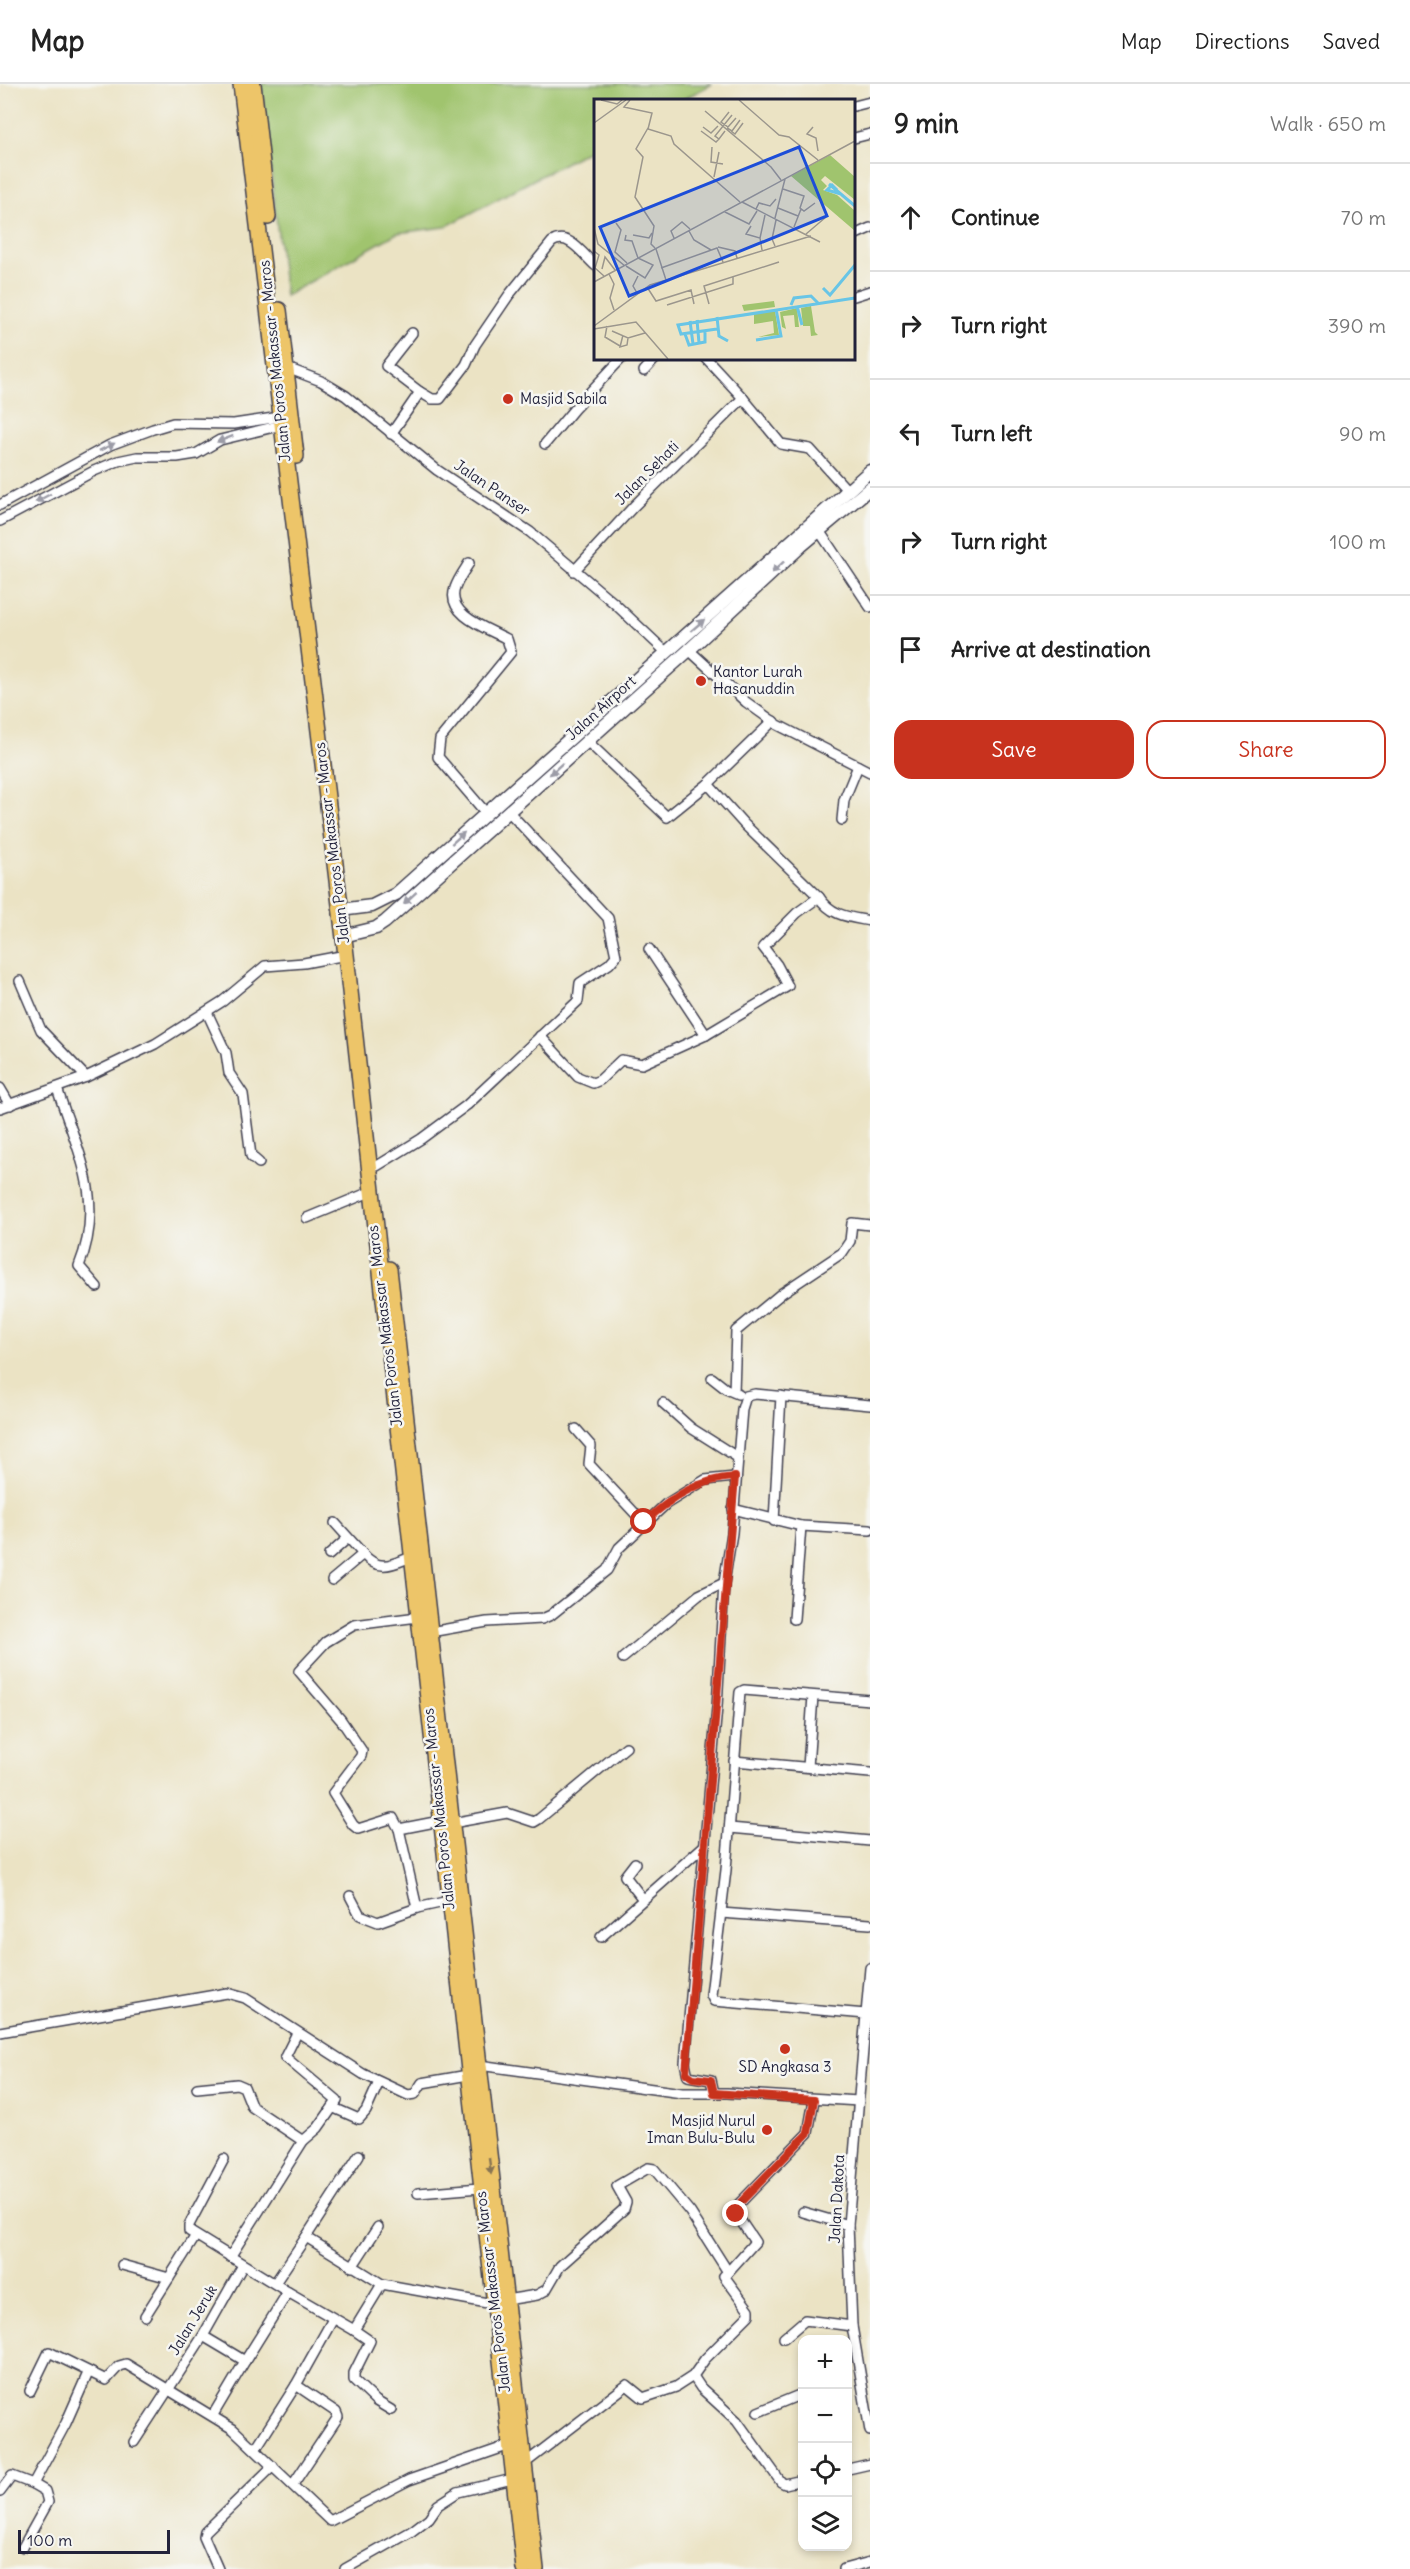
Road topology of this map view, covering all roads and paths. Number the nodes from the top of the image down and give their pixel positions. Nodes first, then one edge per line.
1 (241, 84) edge
2 (253, 84) edge
3 (870, 102) edge
4 (855, 106) edge
5 (870, 134) edge
6 (855, 138) edge
7 (870, 228) edge
8 (855, 235) edge
9 (594, 264) edge
10 (870, 291) edge
11 (855, 296) edge
12 (412, 333) dead end
13 (620, 360) edge
14 (654, 360) edge
15 (708, 360) edge
16 (287, 368) junction
17 (644, 371) dead end
18 (420, 392) junction
19 (743, 398) junction
20 (281, 421) junction
21 (391, 434) junction
22 (545, 444) dead end
23 (870, 471) edge
24 (870, 488) edge
25 (848, 490) junction
26 (0, 505) edge
27 (0, 521) edge
28 (820, 532) junction
29 (798, 541) junction
30 (469, 563) dead end
31 (574, 571) junction
32 (870, 607) edge
33 (689, 650) junction
34 (667, 653) junction
35 (654, 673) junction
36 (773, 721) junction
37 (586, 740) junction
38 (858, 766) junction
39 (870, 772) edge
40 (708, 784) junction
41 (509, 812) junction
42 (486, 813) junction
43 (842, 820) dead end
44 (430, 872) junction
45 (819, 897) junction
46 (345, 909) junction
47 (870, 921) edge
48 (348, 935) junction
49 (649, 949) dead end
50 (346, 955) junction
51 (20, 981) dead end
52 (207, 1012) junction
53 (706, 1035) junction
54 (540, 1036) junction
55 (86, 1077) junction
56 (0, 1088) edge
57 (57, 1088) junction
58 (10, 1105) junction
59 (0, 1108) edge
60 (259, 1163) dead end
61 (377, 1166) junction
62 (370, 1192) junction
63 (307, 1218) dead end
64 (870, 1225) edge
65 (97, 1287) dead end
66 (712, 1378) dead end
67 (734, 1392) junction
68 (746, 1396) junction
69 (781, 1396) junction
70 (663, 1403) dead end
71 (870, 1405) edge
72 (576, 1429) dead end
73 (737, 1457) junction
74 (735, 1477) junction
75 (733, 1509) junction
76 (774, 1521) junction
77 (644, 1522) junction
78 (335, 1523) dead end
79 (801, 1526) junction
80 (870, 1530) edge
81 (348, 1538) junction
82 (363, 1554) junction
83 (329, 1555) dead end
84 (411, 1557) junction
85 (332, 1580) dead end
86 (724, 1583) junction
87 (420, 1589) junction
88 (418, 1617) junction
89 (794, 1619) dead end
90 (430, 1632) junction
91 (623, 1658) dead end
92 (813, 1696) junction
93 (870, 1700) edge
94 (626, 1747) dead end
95 (734, 1761) junction
96 (808, 1767) junction
97 (870, 1773) edge
98 (446, 1822) junction
99 (730, 1828) junction
100 (399, 1829) junction
101 (870, 1841) edge
102 (705, 1845) junction
103 (635, 1863) dead end
104 (350, 1896) dead end
105 (642, 1898) junction
106 (449, 1901) junction
107 (417, 1908) junction
108 (721, 1913) junction
109 (870, 1924) edge
110 (601, 1937) dead end
111 (870, 1968) edge
112 (867, 2014) junction
113 (10, 2030) edge
114 (297, 2033) junction
115 (474, 2070) junction
116 (379, 2082) junction
117 (197, 2088) dead end
118 (714, 2093) junction
119 (814, 2100) junction
120 (859, 2101) junction
121 (334, 2108) junction
122 (303, 2141) junction
123 (359, 2155) dead end
124 (224, 2159) dead end
125 (480, 2188) junction
126 (418, 2193) dead end
127 (803, 2212) dead end
128 (848, 2226) junction
129 (378, 2227) dead end
130 (195, 2236) junction
131 (306, 2237) junction
132 (230, 2257) junction
133 (122, 2265) dead end
134 (243, 2265) junction
135 (352, 2267) junction
136 (728, 2272) junction
137 (169, 2278) junction
138 (275, 2283) junction
139 (382, 2284) junction
140 (288, 2292) junction
141 (500, 2302) junction
142 (145, 2316) dead end
143 (333, 2319) junction
144 (852, 2326) junction
145 (354, 2330) junction
146 (202, 2336) junction
147 (784, 2338) dead end
148 (245, 2361) junction
149 (858, 2372) junction
150 (88, 2373) junction
151 (852, 2374) edge
152 (693, 2376) junction
153 (296, 2385) junction
154 (168, 2390) junction
155 (30, 2391) dead end
156 (798, 2396) edge
157 (391, 2410) dead end
158 (758, 2412) dead end
159 (213, 2415) junction
160 (870, 2431) edge
161 (134, 2442) dead end
162 (510, 2445) junction
163 (256, 2448) junction
164 (870, 2464) edge
165 (273, 2466) junction
166 (852, 2468) edge
167 (521, 2473) junction
168 (798, 2481) edge
169 (294, 2483) junction
170 (33, 2484) junction
171 (0, 2493) edge
172 (23, 2547) dead end
173 (870, 2562) edge
174 (218, 2569) edge
175 (345, 2569) edge
176 (524, 2569) edge
177 (536, 2569) edge
178 (844, 2569) edge

1 - 20 highway, Jalan Poros Makassar - Maros
2 - 16 highway, Jalan Poros Makassar - Maros
3 - 4 street
5 - 6 street
7 - 8 street
9 - 18 street
10 - 11 street
12 - 18 street
13 - 22 street
14 - 17 street
15 - 19 street
16 - 21 street, Jalan Panser
16 - 46 highway, Jalan Poros Makassar - Maros
18 - 21 street
19 - 25 street
19 - 31 street, Jalan Sehati
26 -> 20 street
20 -> 27 street
20 - 46 highway, Jalan Poros Makassar - Maros
21 - 31 street, Jalan Panser
23 - 25 street, Jalan Airport
24 - 28 street, Jalan Airport
25 - 29 street, Jalan Airport
28 - 29 street, Jalan Airport
28 - 32 street
29 -> 33 street, Jalan Airport
34 -> 29 street, Jalan Airport
30 - 42 street
31 - 34 street, Jalan Panser
33 - 35 street, Jalan Airport
33 - 36 street
34 - 35 street, Jalan Airport
35 - 37 street, Jalan Airport
35 - 42 street, Jalan Airport
36 - 38 street
36 - 40 street
37 - 40 street
37 -> 41 street, Jalan Airport
38 - 39 street
38 - 43 street
40 - 45 street
41 - 44 street, Jalan Airport
41 - 54 street
44 -> 42 street, Jalan Airport
44 - 46 street, Jalan Airport
44 -> 48 street, Jalan Airport
45 - 47 street
45 - 53 street
46 - 48 highway, Jalan Poros Makassar - Maros
48 - 50 highway, Jalan Poros Makassar - Maros
48 - 61 highway, Jalan Poros Makassar - Maros
49 - 53 street
50 - 52 street
50 - 62 highway, Jalan Poros Makassar - Maros
51 - 55 street
52 - 55 street
52 - 60 street
53 - 54 street
54 - 61 street
55 - 57 street
56 - 58 street
57 - 58 street
57 - 65 street
58 - 59 street
61 - 87 highway, Jalan Poros Makassar - Maros
62 - 63 street
62 - 84 highway, Jalan Poros Makassar - Maros
64 - 67 street
66 - 67 street
67 - 68 street
68 - 69 street
68 - 73 street
69 - 71 street
69 - 76 street
70 - 73 street
72 - 77 street
73 - 74 street
74 - 75 street
74 - 77 street
75 - 76 street
75 - 86 street
76 - 79 street
77 - 90 street
78 - 81 street
79 - 80 street
79 - 89 street
81 - 82 street
81 - 83 street
82 - 84 street
82 - 85 street
84 - 87 highway, Jalan Poros Makassar - Maros
86 - 91 street
86 - 102 street
87 - 88 highway, Jalan Poros Makassar - Maros
87 - 90 highway, Jalan Poros Makassar - Maros
88 - 98 highway, Jalan Poros Makassar - Maros
88 - 100 street
90 - 98 highway, Jalan Poros Makassar - Maros
92 - 93 street
92 - 95 street
92 - 96 street
94 - 98 street
95 - 96 street
95 - 99 street
96 - 97 street
98 - 100 street
98 - 106 highway, Jalan Poros Makassar - Maros
98 - 115 highway, Jalan Poros Makassar - Maros
99 - 101 street
99 - 108 street
100 - 107 street
102 - 105 street
102 - 118 street
103 - 105 street
104 - 107 street
105 - 110 street
106 - 107 street
106 - 115 highway, Jalan Poros Makassar - Maros
108 - 109 street
108 - 112 street
111 - 112 street, Jalan Dakota
112 - 120 street, Jalan Dakota
113 - 114 street
114 - 116 street
114 - 121 street
115 - 116 street
115 - 118 street
115 - 125 highway, Jalan Poros Makassar - Maros
115 -> 141 highway, Jalan Poros Makassar - Maros
116 - 121 street
117 - 122 street
118 - 119 street
119 - 120 street
119 - 136 street
120 - 128 street, Jalan Dakota
121 - 122 street
122 - 132 street
123 - 131 street
124 - 130 street
125 - 126 street
125 - 141 highway, Jalan Poros Makassar - Maros
127 - 128 street
128 - 144 street, Jalan Dakota
129 - 135 street
130 - 132 street
130 - 137 street
131 - 135 street
131 - 138 street
132 - 134 street
133 - 137 street
134 - 138 street
134 - 146 street, Jalan Jeruk
135 - 139 street
136 - 141 street
136 - 152 street
137 - 142 street
138 - 140 street
139 - 141 street
139 - 145 street
140 - 143 street
140 - 148 street
141 - 162 highway, Jalan Poros Makassar - Maros
141 - 167 highway, Jalan Poros Makassar - Maros
143 - 145 street
143 - 153 street
144 - 147 street
144 - 149 street, Jalan Dakota
145 - 157 street
146 - 148 street
146 - 154 street, Jalan Jeruk
148 - 159 street
149 - 151 street
149 - 160 street, Jalan Dakota
150 - 154 street
150 - 155 street
150 - 170 street
152 - 167 street
152 - 168 street
153 - 163 street
153 - 169 street
154 - 159 street
154 - 161 street, Jalan Jeruk
156 - 158 street
159 - 163 street
162 - 167 highway, Jalan Poros Makassar - Maros
162 - 169 street
163 - 165 street
164 - 166 street
165 - 169 street
165 - 174 street
167 - 175 street
167 - 176 highway, Jalan Poros Makassar - Maros
167 - 177 highway, Jalan Poros Makassar - Maros
170 - 171 street
170 - 172 street
173 - 178 street

